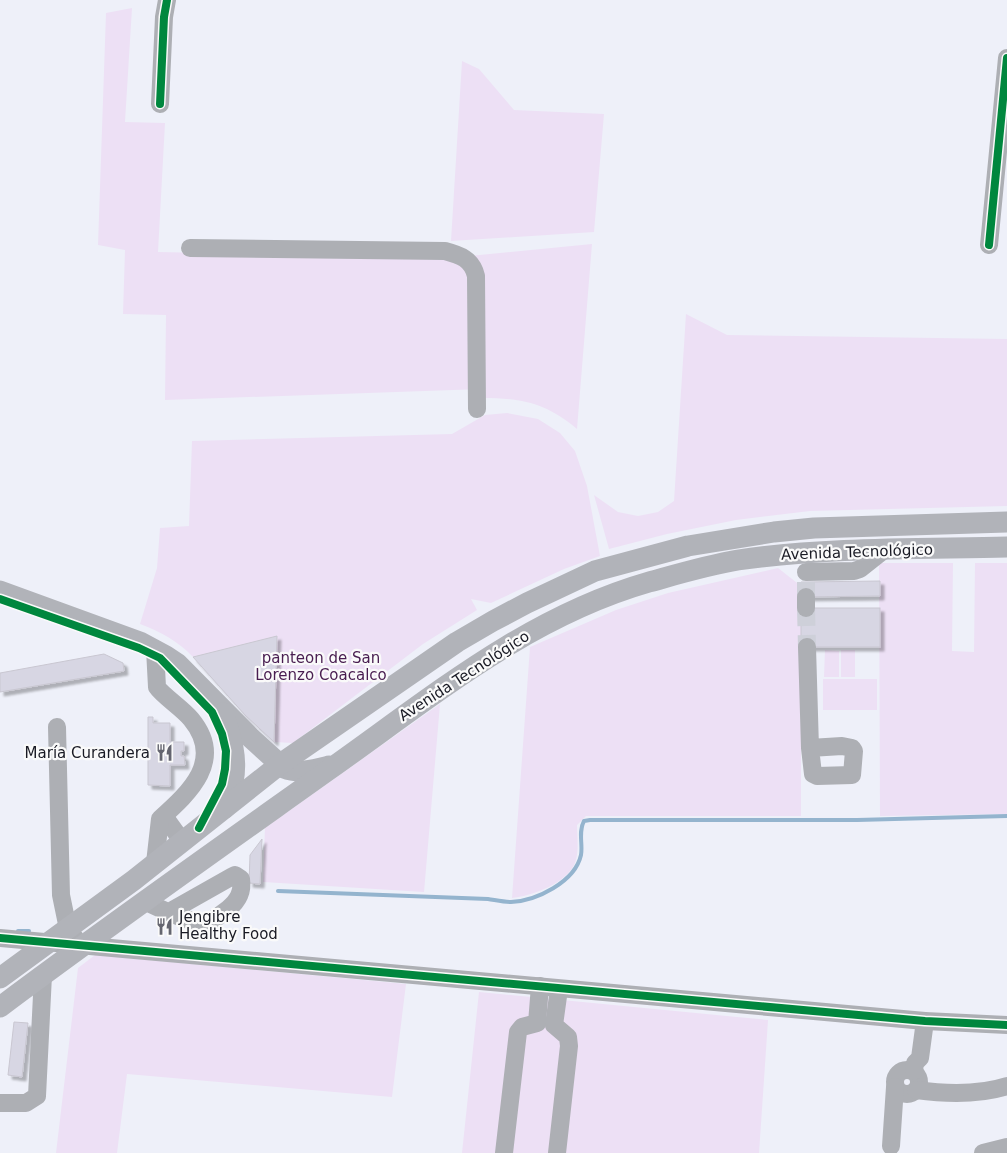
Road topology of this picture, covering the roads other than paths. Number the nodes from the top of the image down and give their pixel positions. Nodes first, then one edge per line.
1 (167, 0) edge
2 (1007, 58) edge
3 (160, 104) dead end
4 (989, 245) dead end
5 (190, 248) dead end
6 (477, 409) dead end
7 (1007, 522) edge
8 (1007, 548) edge
9 (0, 591) edge
10 (806, 647) tunnel mouth
11 (155, 649) junction
12 (222, 708) junction
13 (57, 727) dead end
14 (810, 748) dead end
15 (338, 763) junction
16 (279, 765) junction
17 (225, 808) junction
18 (164, 816) junction
19 (251, 825) junction
20 (182, 841) junction
21 (155, 863) junction
22 (144, 901) junction
23 (169, 912) dead end
24 (68, 929) junction
25 (0, 938) edge
26 (48, 943) junction
27 (82, 946) junction
28 (43, 974) junction
29 (0, 978) edge
30 (540, 986) junction
31 (559, 989) junction
32 (0, 1007) edge
33 (918, 1020) junction
34 (1007, 1025) edge
35 (914, 1067) junction
36 (1007, 1086) edge
37 (895, 1087) junction
38 (916, 1090) junction
39 (0, 1103) edge
40 (891, 1146) dead end
41 (1007, 1146) edge
42 (504, 1153) edge
43 (557, 1153) edge
44 (982, 1153) edge

1 - 3 street
2 - 4 street
5 - 6 street
7 - 16 main road, Avenida Tecnológico
8 - 15 main road, Avenida Tecnológico
9 - 11 main road
10 - 14 street
11 - 12 main road
11 - 18 street
12 - 16 main road
12 - 17 main road
13 - 24 street
15 - 16 main road
15 - 19 main road, Avenida Tecnológico
16 - 17 main road, Avenida Tecnológico
16 - 19 main road
17 - 20 main road, Avenida Tecnológico
18 - 20 street
18 - 21 street
19 - 22 main road, Avenida Tecnológico
20 - 21 main road, Avenida Tecnológico
21 - 24 main road, Avenida Tecnológico
22 - 23 street
22 - 27 main road, Avenida Tecnológico
24 - 26 main road, Avenida Tecnológico
24 - 27 street
25 - 26 street
26 - 27 street
26 - 29 main road, Avenida Tecnológico
27 - 28 main road, Avenida Tecnológico
27 - 30 street
28 - 32 main road, Avenida Tecnológico
28 - 39 street
30 - 31 street
30 - 42 street
31 - 33 street
31 - 43 street
33 - 34 street
33 - 35 street
35 - 37 street
35 - 38 street
36 - 38 street
37 - 38 street
37 - 40 street
41 - 44 street

